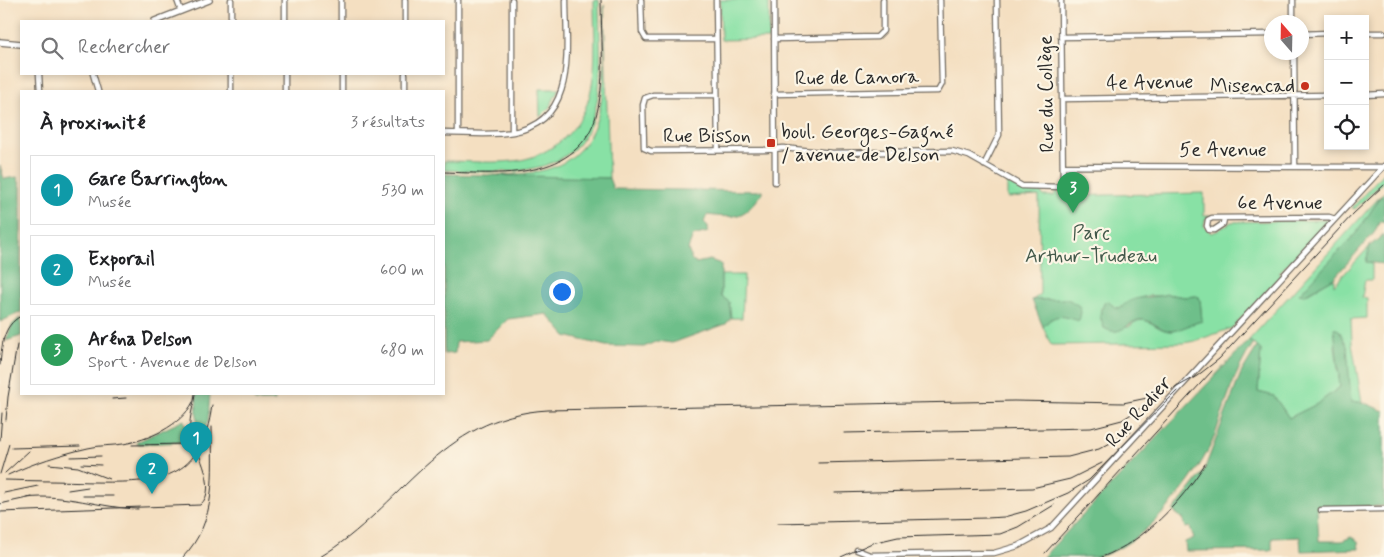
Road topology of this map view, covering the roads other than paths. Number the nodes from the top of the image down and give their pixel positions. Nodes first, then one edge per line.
1 (177, 0) edge
2 (208, 0) edge
3 (231, 0) edge
4 (285, 0) edge
5 (341, 0) edge
6 (405, 0) edge
7 (458, 0) edge
8 (512, 0) edge
9 (566, 0) edge
10 (642, 0) edge
11 (716, 0) edge
12 (774, 0) edge
13 (883, 0) edge
14 (940, 0) edge
15 (997, 0) edge
16 (1061, 0) edge
17 (1293, 0) edge
18 (181, 11) junction
19 (1293, 15) edge
20 (158, 20) edge
21 (231, 20) edge
22 (285, 20) edge
23 (341, 20) edge
24 (405, 20) edge
25 (1369, 33) edge
26 (1384, 33) edge
27 (1264, 34) edge
28 (1309, 34) edge
29 (1324, 34) edge
30 (1061, 37) junction
31 (774, 38) junction
32 (716, 39) junction
33 (0, 42) edge
34 (20, 44) edge
35 (1294, 60) edge
36 (39, 75) edge
37 (93, 75) edge
38 (97, 75) edge
39 (231, 75) edge
40 (285, 75) edge
41 (342, 75) edge
42 (405, 75) edge
43 (97, 85) junction
44 (40, 90) edge
45 (98, 90) edge
46 (231, 90) edge
47 (285, 90) edge
48 (342, 90) edge
49 (405, 90) edge
50 (717, 94) junction
51 (774, 94) junction
52 (1369, 94) edge
53 (1384, 94) edge
54 (1294, 95) junction
55 (1324, 95) edge
56 (1062, 100) junction
57 (512, 132) junction
58 (445, 133) edge
59 (458, 133) junction
60 (775, 149) junction
61 (718, 150) junction
62 (984, 165) junction
63 (1295, 165) junction
64 (1063, 166) junction
65 (1384, 166) edge
66 (775, 182) dead end
67 (1063, 187) joint
68 (1224, 218) dead end
69 (1336, 219) junction
70 (1384, 509) edge
71 (1321, 510) dead end
72 (857, 550) dead end

1 - 18 street
2 - 18 street
3 - 21 street
4 - 22 street
5 - 23 street
6 - 24 street
7 - 59 street
8 - 57 street
9 - 57 street
10 - 32 street
11 - 32 street
12 - 31 street
13 - 31 street
14 - 51 street, Rue de Canora
15 - 62 street
16 - 30 street, Rue du Collège
17 - 19 street
18 - 20 street
25 - 26 street
27 - 30 street
28 - 29 street
30 - 56 street, Rue du Collège
31 - 51 street
32 - 50 street
33 - 34 street
35 - 54 street
36 - 44 street
37 - 43 street
38 - 43 street
39 - 46 street
40 - 47 street
41 - 48 street
42 - 49 street
43 - 45 street
50 - 61 street
50 - 61 street, Rue Bisson
51 - 60 street
52 - 53 street
54 - 55 street, 4e Avenue
54 - 56 street, 4e Avenue
54 - 63 street
56 - 64 street, Rue du Collège
57 - 59 street
58 - 59 street
60 - 61 street, Rue Bisson
60 - 62 street, Rue Bisson
60 - 66 street
62 - 67 street, Rue Bisson
63 - 64 street, 5e Avenue
63 - 65 street, 5e Avenue
64 - 67 street, Rue du Collège
65 - 69 street, Rue Rodier
68 - 69 street, 6e Avenue
69 - 72 street, Rue Rodier
70 - 71 street

